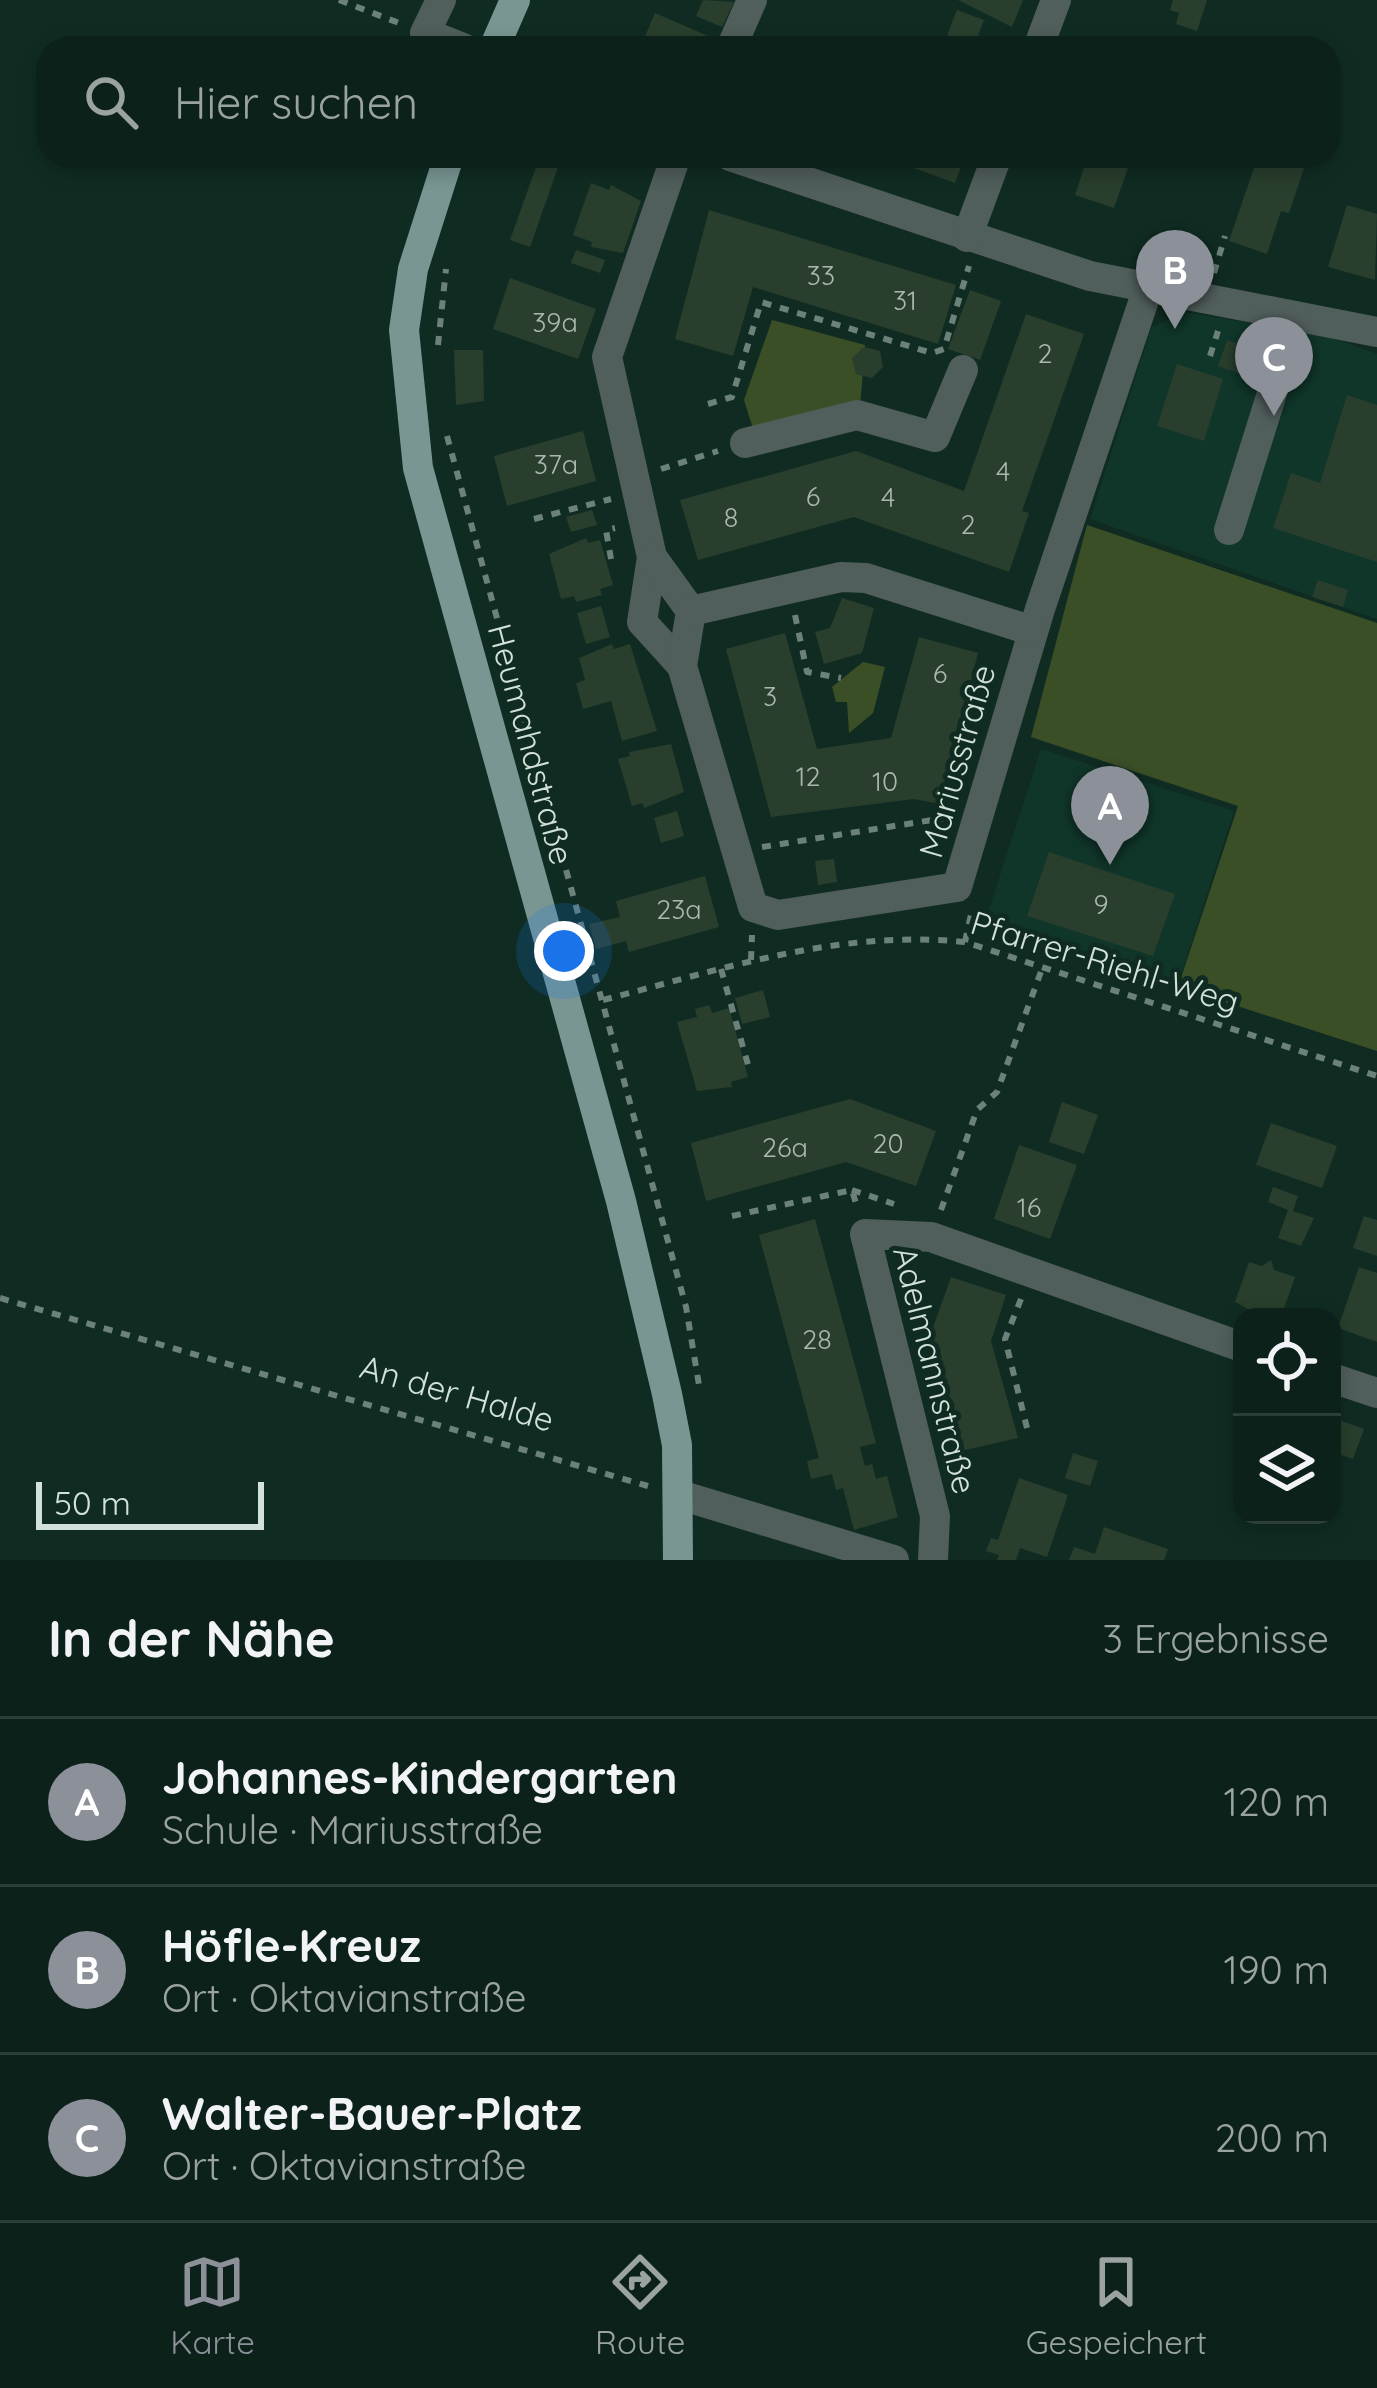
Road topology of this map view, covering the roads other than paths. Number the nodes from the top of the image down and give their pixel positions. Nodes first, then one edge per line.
1 (441, 0) edge
2 (515, 0) edge
3 (752, 0) edge
4 (1056, 0) edge
5 (433, 36) edge
6 (499, 36) edge
7 (736, 36) edge
8 (1042, 36) edge
9 (444, 168) edge
10 (672, 168) edge
11 (765, 168) edge
12 (993, 168) edge
13 (972, 238) junction
14 (1148, 288) junction
15 (1296, 317) junction
16 (1377, 332) edge
17 (963, 370) dead end
18 (745, 442) road end
19 (1229, 530) dead end
20 (652, 556) junction
21 (691, 611) junction
22 (1033, 631) junction
23 (682, 666) junction
24 (1233, 1344) edge
25 (1341, 1381) edge
26 (1377, 1393) edge
27 (680, 1495) junction
28 (678, 1560) edge
29 (894, 1560) edge
30 (932, 1560) edge

1 - 5 street
2 - 6 main road
3 - 7 street
4 - 8 street
9 - 27 main road, Heumahdstraße
10 - 20 street, Mariusstraße
11 - 13 street
12 - 13 street
13 - 14 street
14 - 15 street
14 - 22 street, Mariusstraße
15 - 16 street
15 - 19 street
17 - 18 street
20 - 21 street, Mariusstraße
20 - 23 street, Mariusstraße
21 - 22 street
21 - 23 street, Mariusstraße
22 - 23 street, Mariusstraße
24 - 30 street, Adelmannstraße
25 - 26 street
27 - 28 main road, Heumahdstraße
27 - 29 street

